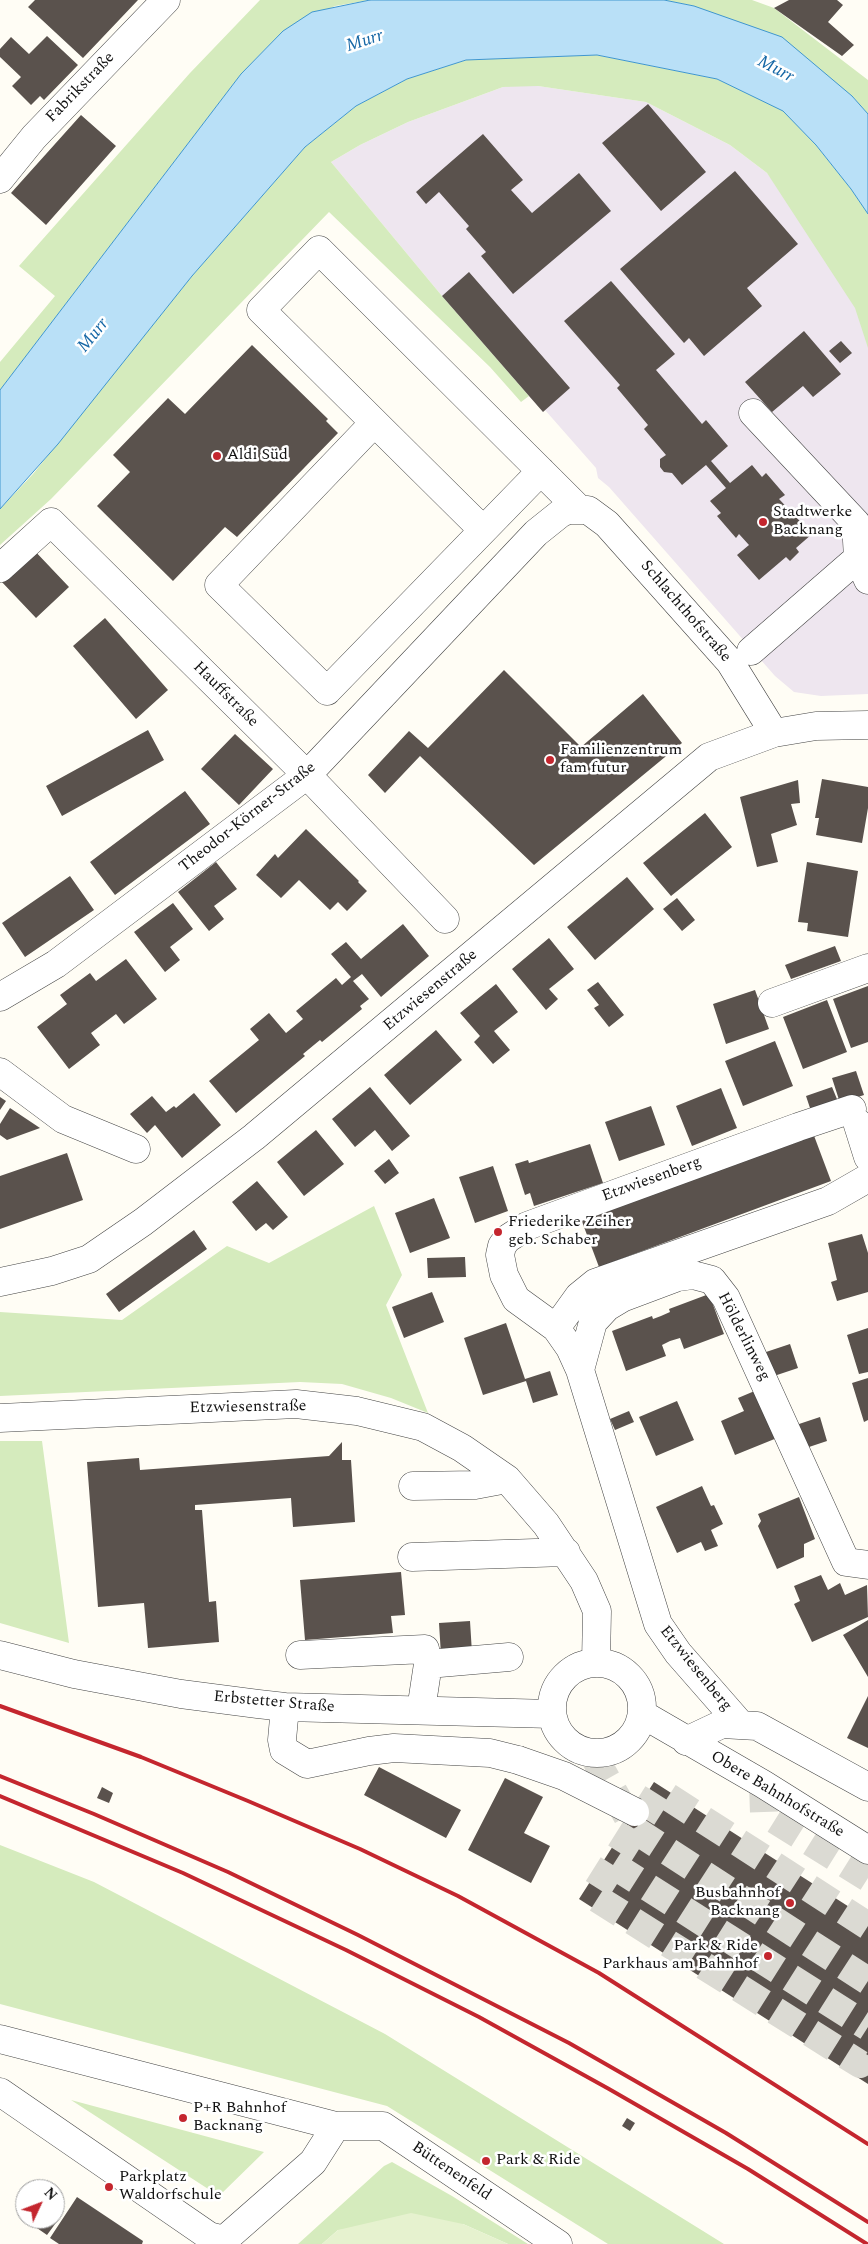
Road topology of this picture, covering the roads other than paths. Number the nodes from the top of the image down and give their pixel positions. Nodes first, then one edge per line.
1 (166, 0) edge
2 (0, 179) edge
3 (753, 413) dead end
4 (374, 423) junction
5 (541, 471) junction
6 (579, 509) junction
7 (483, 530) junction
8 (0, 568) edge
9 (863, 569) edge
10 (751, 651) dead end
11 (868, 725) edge
12 (774, 733) junction
13 (307, 775) junction
14 (445, 919) dead end
15 (868, 968) edge
16 (0, 997) edge
17 (772, 1003) dead end
18 (0, 1072) edge
19 (136, 1149) dead end
20 (868, 1157) edge
21 (868, 1178) edge
22 (0, 1282) edge
23 (556, 1328) junction
24 (580, 1370) junction
25 (0, 1418) edge
26 (507, 1479) junction
27 (413, 1486) dead end
28 (566, 1552) junction
29 (412, 1557) dead end
30 (857, 1563) edge
31 (0, 1655) edge
32 (300, 1655) dead end
33 (509, 1657) dead end
34 (596, 1662) junction
35 (428, 1664) junction
36 (286, 1707) junction
37 (421, 1710) junction
38 (552, 1714) junction
39 (642, 1714) junction
40 (741, 1726) junction
41 (686, 1741) junction
42 (868, 1786) edge
43 (635, 1812) tunnel mouth
44 (868, 1850) edge
45 (0, 2039) edge
46 (0, 2092) edge
47 (336, 2126) junction
48 (558, 2244) edge

1 - 2 street, Fabrikstraße
3 - 9 street
4 - 5 street
4 - 7 street
4 - 7 street
5 - 6 street
5 - 7 street
6 - 12 street, Schlachthofstraße
6 - 13 street, Theodor-Körner-Straße
8 - 13 street, Hauffstraße
9 - 10 street
11 - 12 street, Etzwiesenstraße
12 - 22 street, Etzwiesenstraße
13 - 14 street, Hauffstraße
13 - 16 street, Theodor-Körner-Straße
15 - 17 street
18 - 19 street
20 - 23 street, Etzwiesenberg
21 - 23 street
23 - 24 street, Etzwiesenberg
24 - 30 street, Hölderlinweg
24 - 40 street, Etzwiesenberg
25 - 26 street, Etzwiesenstraße
26 - 27 street
26 - 28 street, Etzwiesenstraße
28 - 29 street
28 - 34 street, Etzwiesenstraße
31 - 36 street, Erbstetter Straße
32 - 35 street
33 - 35 street
34 - 38 street
34 - 39 street
35 - 37 street
36 - 37 street, Erbstetter Straße
36 - 43 street, bridge
37 - 38 street, Erbstetter Straße
38 - 39 street
39 - 41 street
40 - 41 street
40 - 42 street
41 - 44 street, Obere Bahnhofstraße
45 - 47 street, Büttenenfeld
46 - 47 street
47 - 48 street, Büttenenfeld

